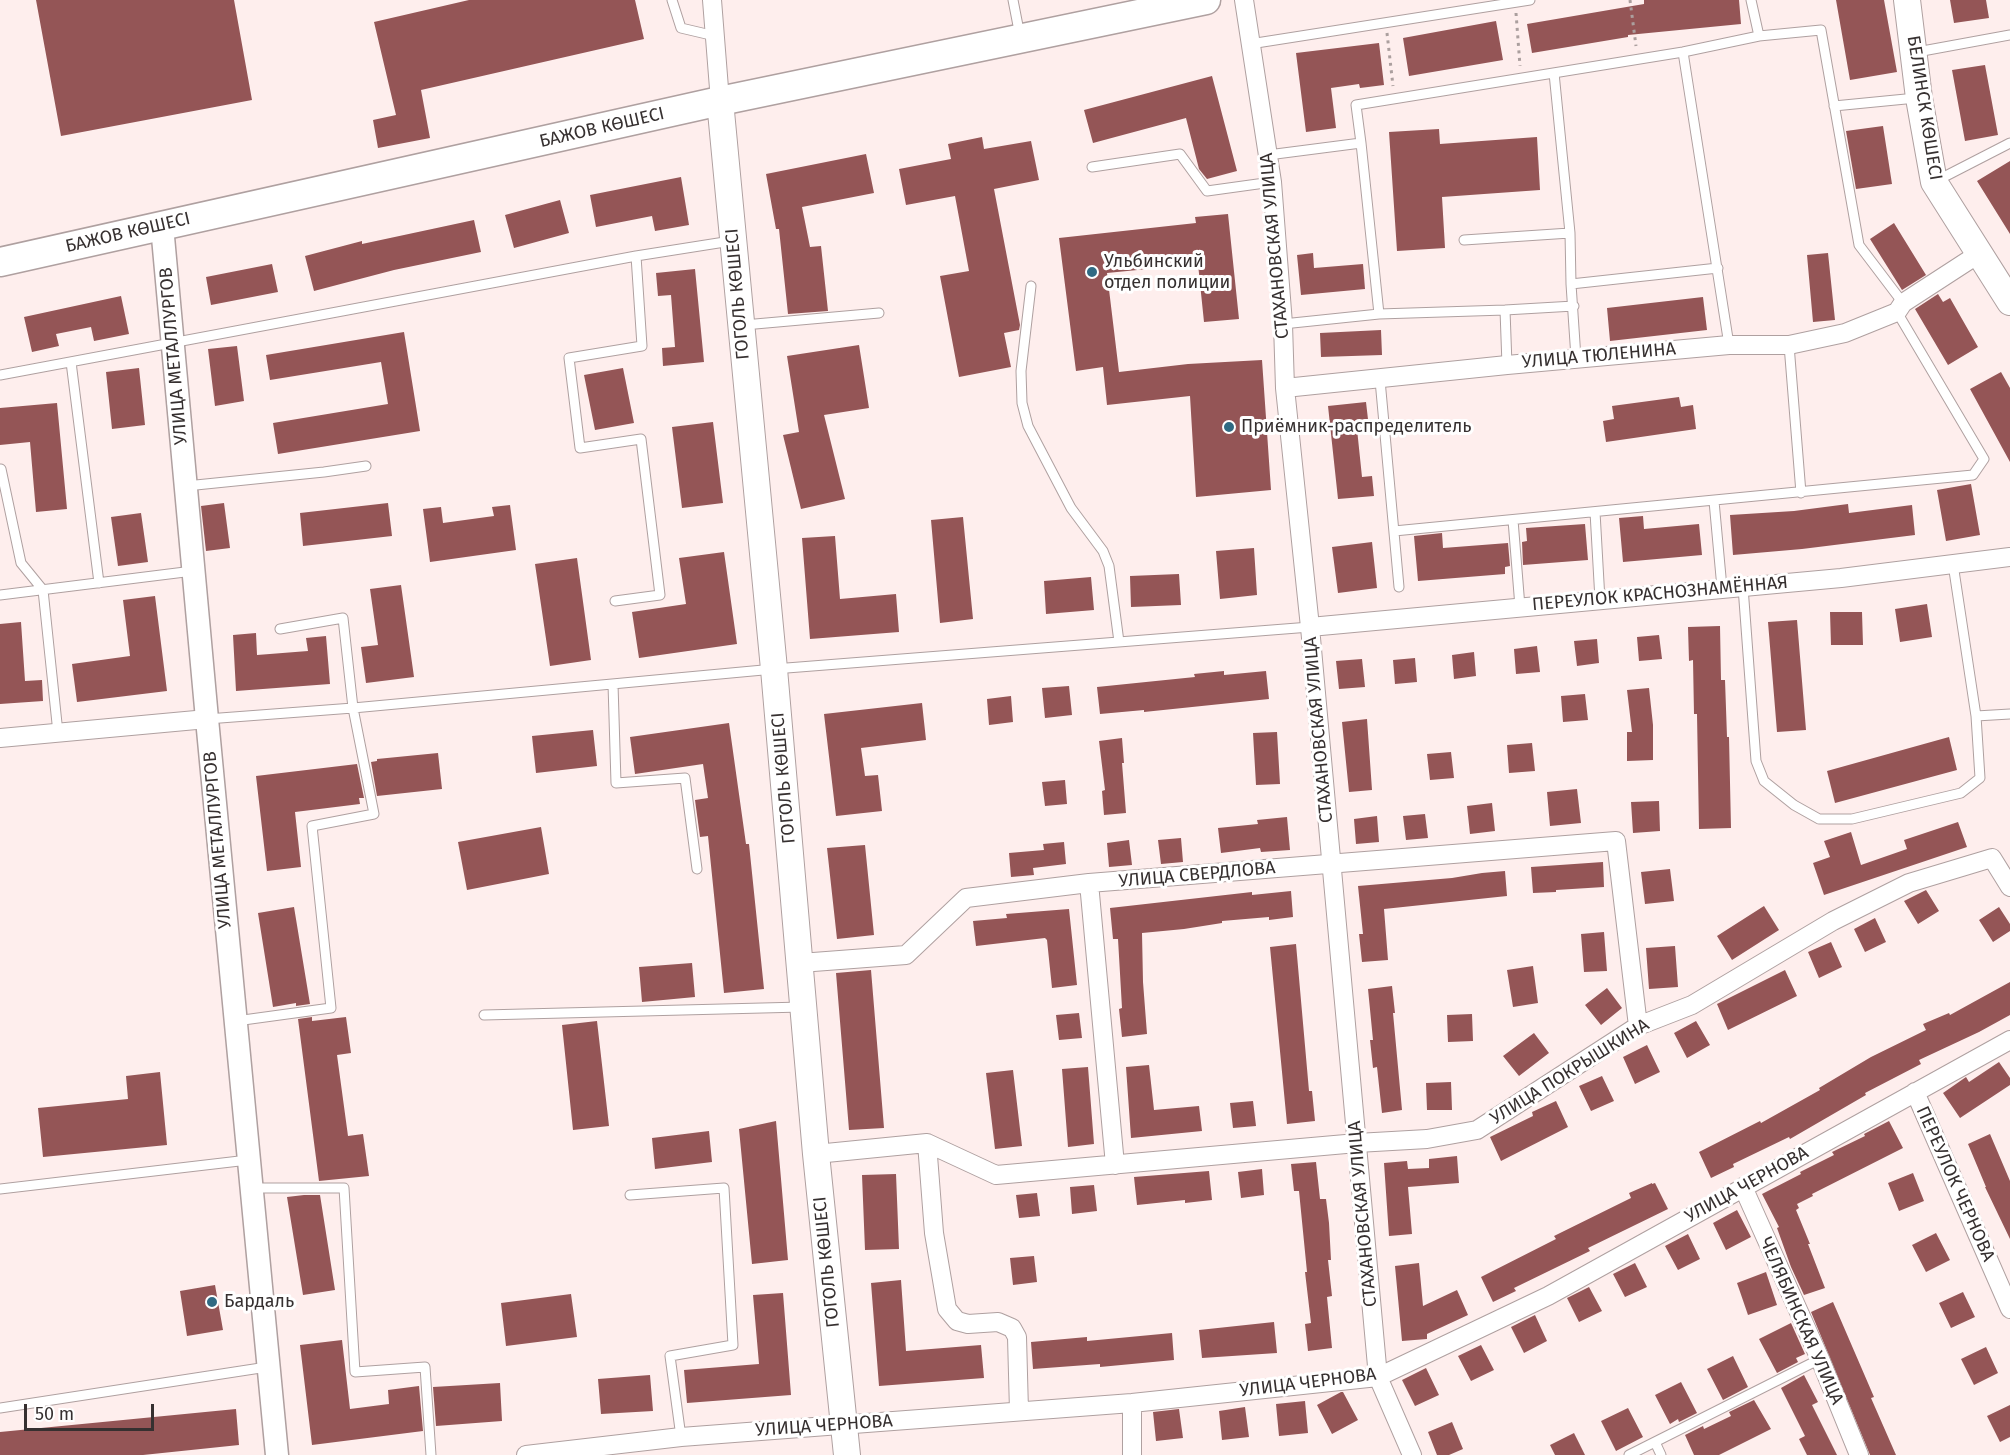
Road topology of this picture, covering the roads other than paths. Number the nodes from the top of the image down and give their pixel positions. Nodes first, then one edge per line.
1 (672, 0) edge
2 (712, 0) edge
3 (1013, 0) edge
4 (1206, 0) edge
5 (1244, 0) edge
6 (1530, 0) edge
7 (1752, 0) edge
8 (1908, 0) edge
9 (2010, 35) edge
10 (715, 36) junction
11 (1759, 36) junction
12 (1021, 39) junction
13 (1250, 44) junction
14 (1683, 52) junction
15 (1914, 53) junction
16 (1554, 73) junction
17 (1919, 98) junction
18 (720, 101) junction
19 (1834, 106) junction
20 (2010, 142) edge
21 (1361, 143) junction
22 (1268, 155) junction
23 (1092, 167) dead end
24 (1272, 182) junction
25 (1934, 182) junction
26 (162, 226) junction
27 (1570, 233) junction
28 (1464, 240) dead end
29 (732, 241) junction
30 (1980, 253) junction
31 (636, 256) junction
32 (0, 262) edge
33 (1718, 268) junction
34 (1572, 284) junction
35 (1031, 286) dead end
36 (2009, 299) edge
37 (1574, 306) junction
38 (1900, 308) junction
39 (1505, 310) junction
40 (879, 313) dead end
41 (1379, 314) junction
42 (1283, 324) junction
43 (741, 325) junction
44 (173, 343) junction
45 (1729, 345) junction
46 (1789, 345) junction
47 (1576, 358) junction
48 (71, 362) junction
49 (1507, 365) junction
50 (0, 375) edge
51 (1380, 380) junction
52 (1285, 388) junction
53 (366, 466) dead end
54 (1, 469) edge
55 (186, 486) junction
56 (1801, 493) junction
57 (1714, 501) junction
58 (1595, 512) junction
59 (1513, 520) junction
60 (1394, 531) junction
61 (2010, 557) edge
62 (1953, 564) junction
63 (193, 571) junction
64 (99, 583) junction
65 (1399, 586) dead end
66 (1743, 587) junction
67 (1722, 588) junction
68 (43, 590) junction
69 (0, 595) edge
70 (1600, 600) junction
71 (615, 601) dead end
72 (1520, 607) junction
73 (1310, 627) junction
74 (280, 629) dead end
75 (1119, 642) junction
76 (774, 669) junction
77 (613, 684) junction
78 (353, 708) junction
79 (2010, 714) edge
80 (1977, 716) junction
81 (207, 719) junction
82 (58, 733) junction
83 (0, 738) edge
84 (1331, 864) junction
85 (697, 869) dead end
86 (1089, 884) junction
87 (2010, 887) edge
88 (800, 963) junction
89 (803, 1007) junction
90 (484, 1015) dead end
91 (235, 1021) junction
92 (1638, 1026) junction
93 (2010, 1040) edge
94 (1915, 1092) junction
95 (927, 1143) junction
96 (1357, 1143) junction
97 (816, 1154) junction
98 (248, 1160) junction
99 (1115, 1165) junction
100 (1743, 1187) junction
101 (251, 1188) junction
102 (0, 1189) edge
103 (630, 1195) dead end
104 (2010, 1309) edge
105 (1820, 1359) junction
106 (268, 1366) junction
107 (1378, 1377) junction
108 (1132, 1403) junction
109 (0, 1408) edge
110 (1019, 1411) junction
111 (843, 1424) junction
112 (681, 1437) junction
113 (1655, 1442) junction
114 (277, 1455) edge
115 (431, 1455) edge
116 (526, 1455) edge
117 (847, 1455) edge
118 (1132, 1455) edge
119 (1412, 1455) edge
120 (1629, 1455) edge
121 (1661, 1455) edge
122 (1859, 1455) edge

1 - 10 lane
2 - 10 street
3 - 12 lane
4 - 12 main road, БАЖОВ КӨШЕСІ
5 - 13 street, СТАХАНОВСКАЯ УЛИЦА
6 - 13 lane
7 - 11 lane
8 - 15 main road, БЕЛИНСК КӨШЕСІ
9 - 15 lane
10 - 18 street
11 - 14 lane
11 - 19 lane
12 - 18 main road, БАЖОВ КӨШЕСІ
13 - 22 street, СТАХАНОВСКАЯ УЛИЦА
14 - 16 lane
14 - 33 lane
15 - 17 main road, БЕЛИНСК КӨШЕСІ
16 - 21 lane
16 - 27 lane
17 - 19 lane
17 - 25 main road, БЕЛИНСК КӨШЕСІ
18 - 26 main road, БАЖОВ КӨШЕСІ
18 - 29 main road, ГОГОЛЬ КӨШЕСІ
19 - 38 lane
20 - 25 lane
21 - 22 lane
21 - 41 lane
22 - 24 street, СТАХАНОВСКАЯ УЛИЦА
23 - 24 lane
24 - 42 street, СТАХАНОВСКАЯ УЛИЦА
25 - 30 main road, БЕЛИНСК КӨШЕСІ
26 - 32 main road, БАЖОВ КӨШЕСІ
26 - 44 street, УЛИЦА МЕТАЛЛУРГОВ
27 - 28 lane
27 - 34 lane
29 - 31 lane
29 - 43 main road, ГОГОЛЬ КӨШЕСІ
30 - 36 main road, БЕЛИНСК КӨШЕСІ
30 - 38 street, УЛИЦА ТЮЛЕНИНА
31 - 44 lane
31 - 71 lane
33 - 34 lane
33 - 45 lane
34 - 37 lane
35 - 75 lane
37 - 39 lane
37 - 47 lane
38 - 46 street, УЛИЦА ТЮЛЕНИНА
38 - 56 lane
39 - 41 lane
39 - 49 lane
40 - 43 lane
41 - 42 lane
42 - 52 street, СТАХАНОВСКАЯ УЛИЦА
43 - 76 main road, ГОГОЛЬ КӨШЕСІ
44 - 48 lane
44 - 55 street, УЛИЦА МЕТАЛЛУРГОВ
45 - 46 street, УЛИЦА ТЮЛЕНИНА
45 - 47 street, УЛИЦА ТЮЛЕНИНА
46 - 56 lane
47 - 49 street, УЛИЦА ТЮЛЕНИНА
48 - 50 lane
48 - 64 lane
49 - 51 street, УЛИЦА ТЮЛЕНИНА
51 - 52 street, УЛИЦА ТЮЛЕНИНА
51 - 60 lane
52 - 73 street, СТАХАНОВСКАЯ УЛИЦА
53 - 55 lane
54 - 68 lane
55 - 63 street, УЛИЦА МЕТАЛЛУРГОВ
56 - 57 lane
57 - 58 lane
57 - 67 lane
58 - 59 lane
58 - 70 lane
59 - 60 lane
59 - 72 lane
60 - 65 lane
61 - 62 street, ПЕРЕУЛОК КРАСНОЗНАМЁННАЯ
62 - 66 street, ПЕРЕУЛОК КРАСНОЗНАМЁННАЯ
62 - 80 lane
63 - 64 lane
63 - 81 street, УЛИЦА МЕТАЛЛУРГОВ
64 - 68 lane
66 - 67 street, ПЕРЕУЛОК КРАСНОЗНАМЁННАЯ
66 - 80 lane
67 - 70 street, ПЕРЕУЛОК КРАСНОЗНАМЁННАЯ
68 - 69 lane
68 - 82 lane
70 - 72 street, ПЕРЕУЛОК КРАСНОЗНАМЁННАЯ
72 - 73 street, ПЕРЕУЛОК КРАСНОЗНАМЁННАЯ
73 - 75 lane
73 - 84 street, СТАХАНОВСКАЯ УЛИЦА
74 - 78 lane
75 - 76 lane
76 - 77 lane
76 - 88 main road, ГОГОЛЬ КӨШЕСІ
77 - 78 lane
77 - 85 lane
78 - 81 lane
78 - 91 lane
79 - 80 lane
81 - 82 street
81 - 91 street, УЛИЦА МЕТАЛЛУРГОВ
82 - 83 street
84 - 86 street, УЛИЦА СВЕРДЛОВА
84 - 92 street, УЛИЦА СВЕРДЛОВА
84 - 96 street, СТАХАНОВСКАЯ УЛИЦА
86 - 88 street, УЛИЦА СВЕРДЛОВА
86 - 99 street
87 - 92 street, УЛИЦА ПОКРЫШКИНА
88 - 89 main road, ГОГОЛЬ КӨШЕСІ
89 - 90 lane
89 - 97 main road, ГОГОЛЬ КӨШЕСІ
91 - 98 street, УЛИЦА МЕТАЛЛУРГОВ
92 - 96 street, УЛИЦА ПОКРЫШКИНА
93 - 94 street, УЛИЦА ЧЕРНОВА
94 - 100 street, УЛИЦА ЧЕРНОВА
94 - 104 street, ПЕРЕУЛОК ЧЕРНОВА
95 - 97 street
95 - 99 street, УЛИЦА ПОКРЫШКИНА
95 - 110 street
96 - 99 street, УЛИЦА ПОКРЫШКИНА
96 - 107 street, СТАХАНОВСКАЯ УЛИЦА
97 - 111 main road, ГОГОЛЬ КӨШЕСІ
98 - 101 street, УЛИЦА МЕТАЛЛУРГОВ
98 - 102 lane
100 - 105 street, ЧЕЛЯБИНСКАЯ УЛИЦА
100 - 107 street, УЛИЦА ЧЕРНОВА
101 - 106 street, УЛИЦА МЕТАЛЛУРГОВ
101 - 115 lane
103 - 112 lane
105 - 113 lane
105 - 122 street, ЧЕЛЯБИНСКАЯ УЛИЦА
106 - 109 lane
106 - 114 street, УЛИЦА МЕТАЛЛУРГОВ
107 - 108 street, УЛИЦА ЧЕРНОВА
107 - 119 street, СТАХАНОВСКАЯ УЛИЦА
108 - 110 street, УЛИЦА ЧЕРНОВА
108 - 118 street
110 - 111 street, УЛИЦА ЧЕРНОВА
111 - 112 street, УЛИЦА ЧЕРНОВА
111 - 117 main road, ГОГОЛЬ КӨШЕСІ
112 - 116 street, УЛИЦА ЧЕРНОВА
113 - 120 lane
113 - 121 lane

